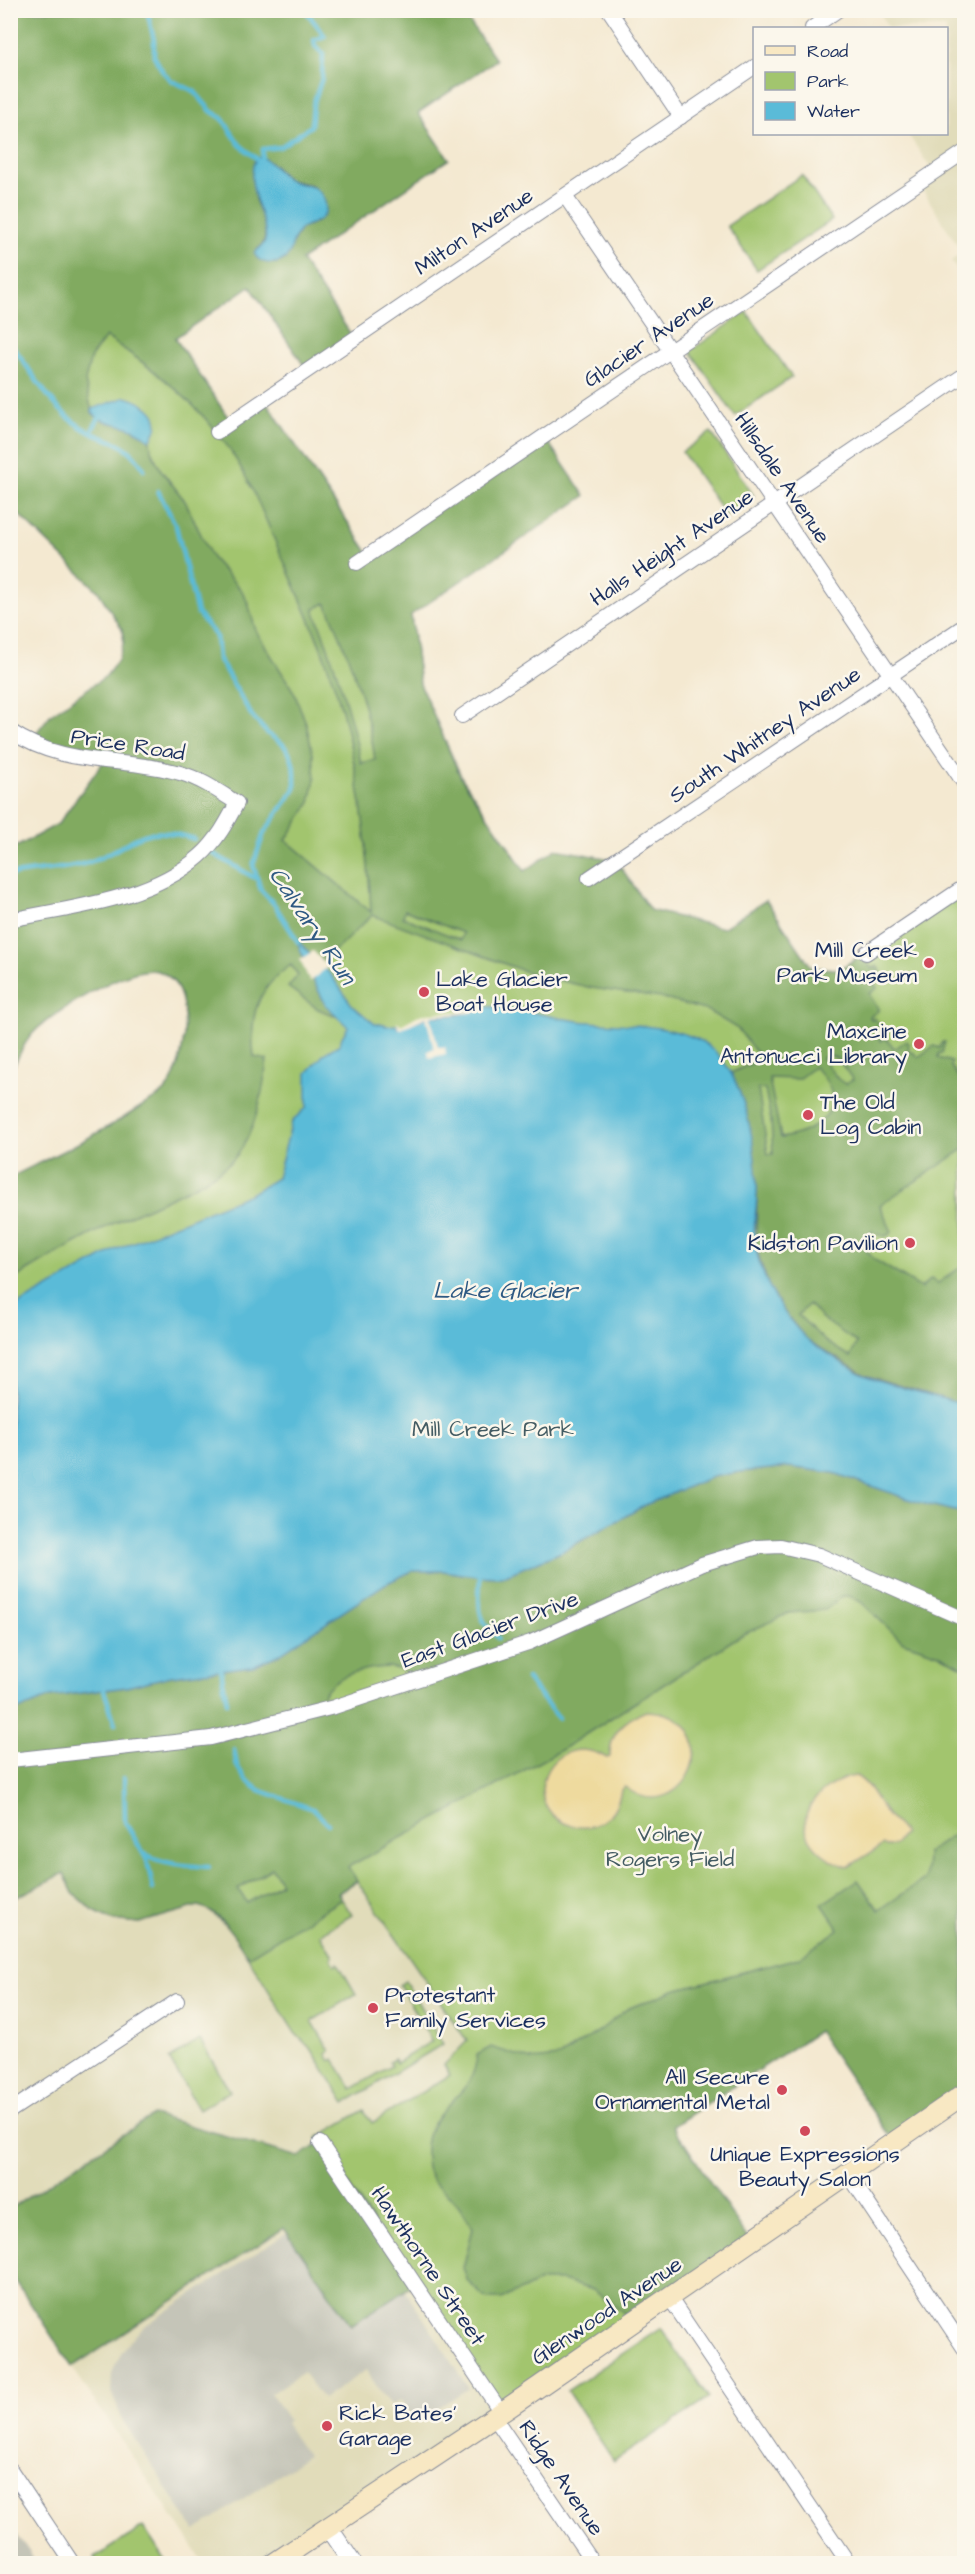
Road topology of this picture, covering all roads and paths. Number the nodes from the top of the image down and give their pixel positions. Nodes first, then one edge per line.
1 (609, 10) edge
2 (838, 10) edge
3 (813, 27) edge
4 (753, 68) edge
5 (681, 117) junction
6 (964, 152) edge
7 (565, 196) junction
8 (670, 350) junction
9 (964, 375) edge
10 (217, 432) dead end
11 (774, 504) junction
12 (357, 563) dead end
13 (964, 626) edge
14 (891, 675) junction
15 (462, 716) dead end
16 (10, 731) edge
17 (964, 783) edge
18 (589, 878) dead end
19 (964, 887) edge
20 (10, 920) edge
21 (866, 953) dead end
22 (964, 1619) edge
23 (10, 1760) edge
24 (177, 2001) dead end
25 (964, 2094) edge
26 (10, 2111) edge
27 (320, 2143) dead end
28 (849, 2175) junction
29 (669, 2298) junction
30 (964, 2348) edge
31 (498, 2414) junction
32 (10, 2469) edge
33 (328, 2527) junction
34 (73, 2564) edge
35 (273, 2564) edge
36 (353, 2564) edge
37 (594, 2564) edge
38 (849, 2564) edge

1 - 5 street
2 - 3 street
4 - 5 street, Milton Avenue
5 - 7 street, Milton Avenue
6 - 8 street, Glacier Avenue
7 - 8 street, Hillsdale Avenue
7 - 10 street, Milton Avenue
8 - 11 street, Hillsdale Avenue
8 - 12 street, Glacier Avenue
9 - 11 street, Halls Height Avenue
11 - 14 street, Hillsdale Avenue
11 - 15 street, Halls Height Avenue
13 - 14 street, South Whitney Avenue
14 - 17 street, Hillsdale Avenue
14 - 18 street, South Whitney Avenue
16 - 20 street, Price Road
19 - 21 street
22 - 23 street, East Glacier Drive
24 - 26 street
25 - 28 main road, Glenwood Avenue
27 - 31 street, Hawthorne Street
28 - 29 main road, Glenwood Avenue
28 - 30 street
29 - 31 main road, Glenwood Avenue
29 - 38 street
31 - 33 main road, Glenwood Avenue
31 - 37 street, Ridge Avenue
32 - 34 street
33 - 35 main road, Glenwood Avenue
33 - 36 street

